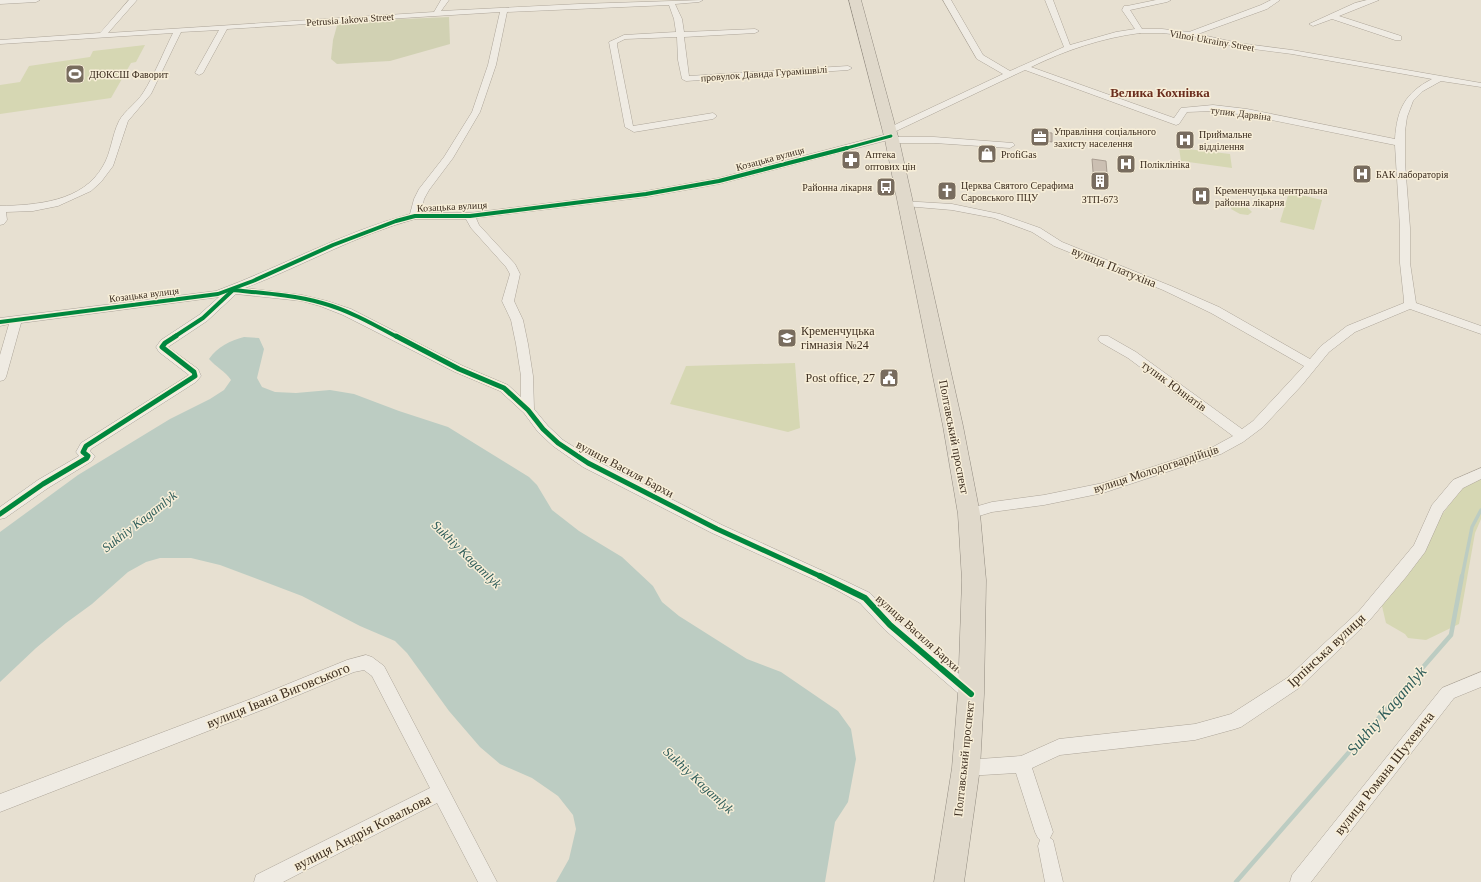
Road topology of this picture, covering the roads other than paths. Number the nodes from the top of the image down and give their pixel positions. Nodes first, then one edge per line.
1 (36, 0) edge
2 (133, 0) edge
3 (445, 0) edge
4 (517, 0) edge
5 (699, 0) edge
6 (855, 0) edge
7 (947, 0) edge
8 (1049, 0) edge
9 (1167, 0) edge
10 (1276, 0) edge
11 (1347, 0) edge
12 (1375, 0) edge
13 (0, 2) edge
14 (670, 3) junction
15 (1366, 4) junction
16 (509, 10) junction
17 (436, 14) junction
18 (1332, 16) junction
19 (1313, 24) dead end
20 (224, 27) junction
21 (178, 30) junction
22 (1140, 31) junction
23 (755, 32) dead end
24 (1190, 34) junction
25 (102, 35) junction
26 (681, 36) junction
27 (1398, 38) dead end
28 (0, 42) edge
29 (1068, 48) junction
30 (1024, 67) junction
31 (848, 68) dead end
32 (199, 73) dead end
33 (1009, 74) junction
34 (1440, 78) junction
35 (1481, 85) edge
36 (713, 116) dead end
37 (891, 136) junction
38 (1400, 143) junction
39 (1010, 145) dead end
40 (905, 203) junction
41 (1, 209) edge
42 (415, 216) junction
43 (470, 216) junction
44 (0, 222) edge
45 (233, 290) junction
46 (1410, 305) junction
47 (16, 319) junction
48 (0, 322) edge
49 (1481, 330) edge
50 (1104, 339) dead end
51 (1312, 365) junction
52 (0, 377) edge
53 (528, 410) junction
54 (1242, 436) junction
55 (1481, 473) edge
56 (0, 514) edge
57 (969, 514) junction
58 (1481, 680) edge
59 (971, 694) junction
60 (1022, 764) junction
61 (966, 768) junction
62 (440, 792) junction
63 (0, 803) edge
64 (263, 882) edge
65 (488, 882) edge
66 (949, 882) edge
67 (1054, 882) edge
68 (1299, 882) edge

1 - 13 street
2 - 25 street
3 - 17 street
4 - 16 street
5 - 14 street, Petrusia Iakova Street
6 - 37 highway, Полтавський проспект
7 - 33 street
8 - 29 street
9 - 22 street
10 - 24 street
11 - 15 street
12 - 15 street
14 - 16 street, Petrusia Iakova Street
14 - 26 street, провулок Давида Гурамішвілі
15 - 18 street
16 - 17 street, Petrusia Iakova Street
16 - 42 street
17 - 20 street, Petrusia Iakova Street
18 - 19 street
18 - 27 street
20 - 21 street, Petrusia Iakova Street
20 - 32 street
21 - 25 street, Petrusia Iakova Street
21 - 41 street
22 - 24 street, Vilnoi Ukrainy Street
22 - 29 street, Vilnoi Ukrainy Street
23 - 26 street
24 - 34 street, Vilnoi Ukrainy Street
25 - 28 street, Petrusia Iakova Street
26 - 31 street, провулок Давида Гурамішвілі
26 - 36 street
29 - 30 street, Vilnoi Ukrainy Street
30 - 33 street, Vilnoi Ukrainy Street
30 - 38 street, тупик Дарвіна
33 - 37 street, Vilnoi Ukrainy Street
34 - 35 street, Vilnoi Ukrainy Street
34 - 38 street
37 - 39 street
37 - 40 highway, Полтавський проспект
37 - 43 street, Козацька вулиця
38 - 46 street
40 - 51 street, вулиця Платухіна
40 - 57 highway, Полтавський проспект
41 - 44 street
42 - 43 street, Козацька вулиця
42 - 45 street, Козацька вулиця
43 - 53 street
45 - 47 street, Козацька вулиця
45 - 53 street, вулиця Василя Бархи
45 - 56 street
46 - 49 street
46 - 51 street, вулиця Молодогвардійців
47 - 48 street, Козацька вулиця
47 - 52 street
50 - 54 street, тупик Юннатів
51 - 54 street, вулиця Молодогвардійців
53 - 59 street, вулиця Василя Бархи
54 - 57 street, вулиця Молодогвардійців
55 - 60 street, Ірпінська вулиця
57 - 59 highway, Полтавський проспект
58 - 68 street, вулиця Романа Шухевича
59 - 61 highway, Полтавський проспект
60 - 61 street
60 - 67 street
61 - 66 highway, Полтавський проспект
62 - 63 street, вулиця Івана Виговського
62 - 64 street, вулиця Андрія Ковальова
62 - 65 street, вулиця Івана Виговського

